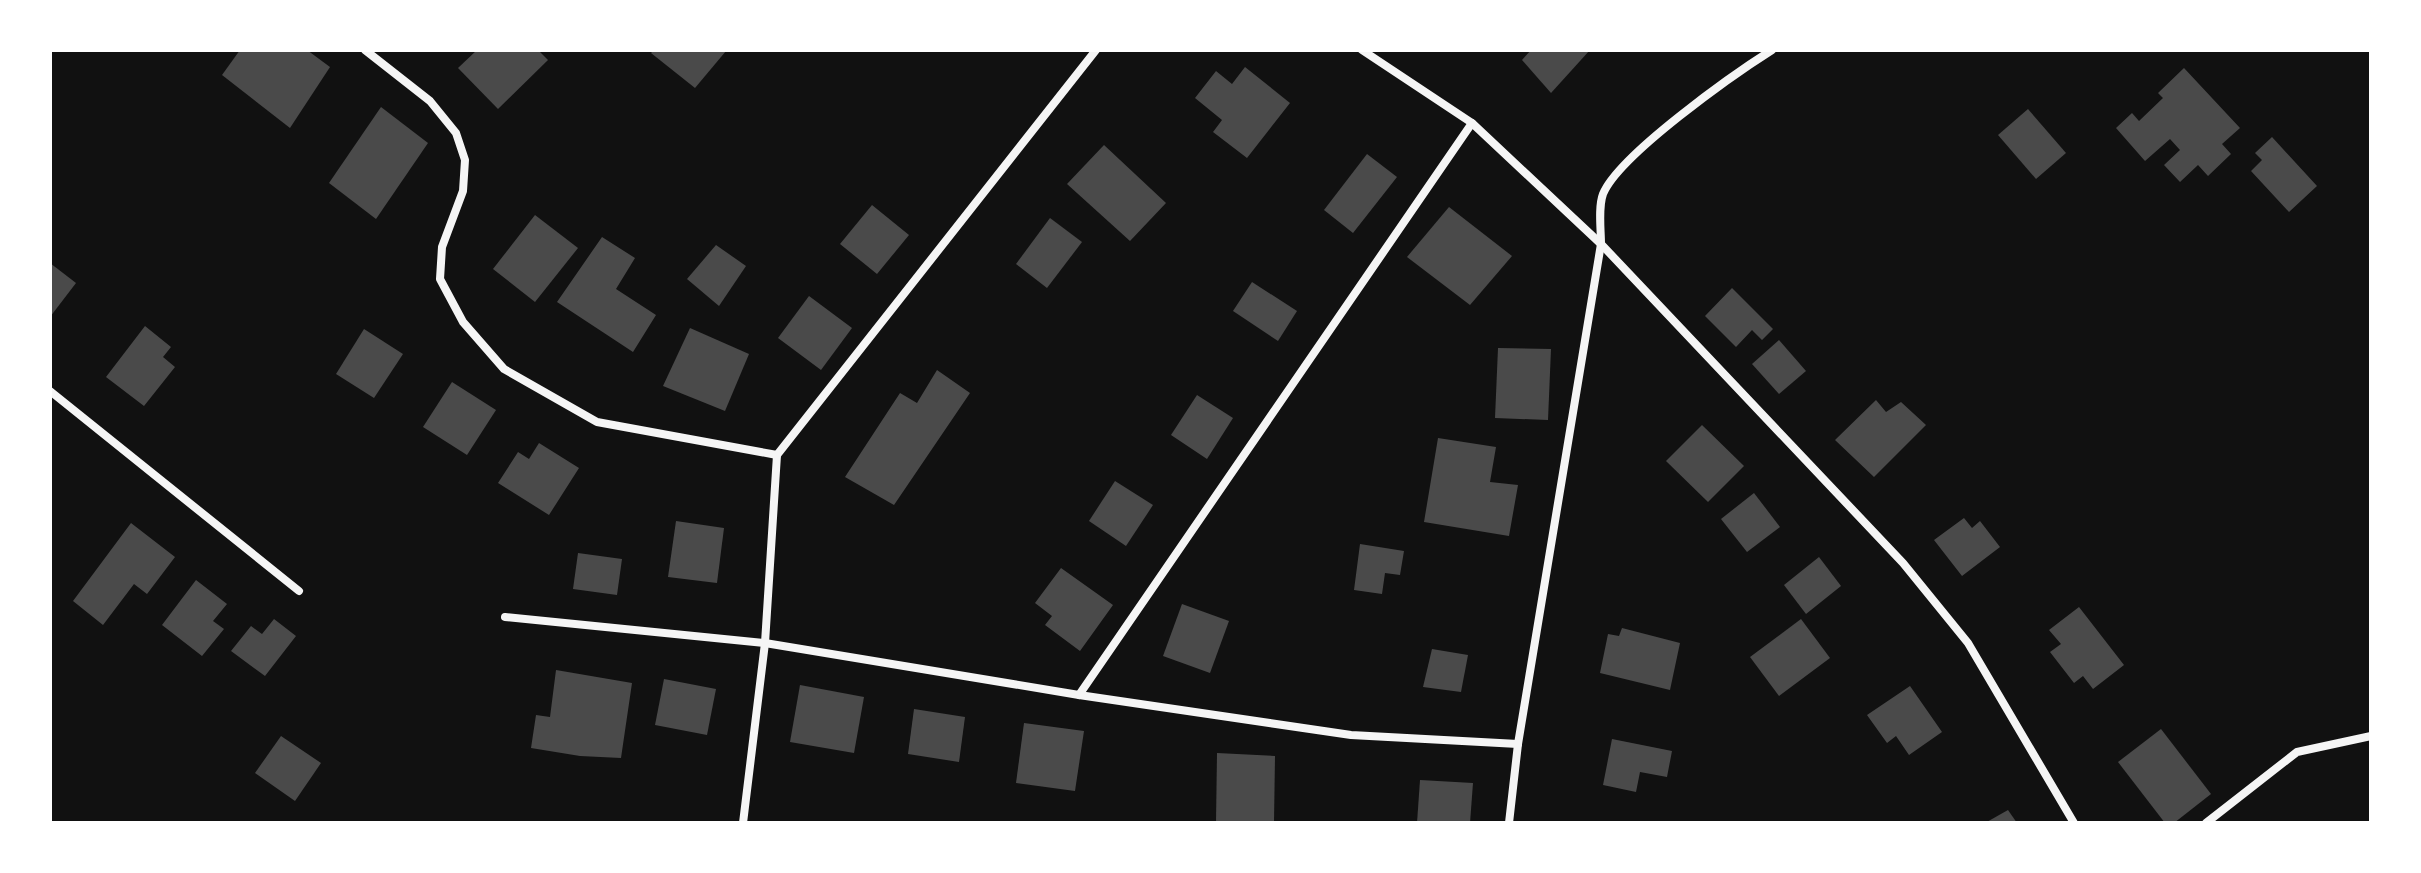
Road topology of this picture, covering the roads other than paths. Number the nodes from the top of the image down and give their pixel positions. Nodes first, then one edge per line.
1 (365, 50) edge
2 (1096, 50) edge
3 (1362, 50) edge
4 (1772, 50) edge
5 (1472, 123) junction
6 (1601, 244) junction
7 (50, 391) edge
8 (777, 455) junction
9 (299, 591) dead end
10 (505, 617) dead end
11 (765, 643) junction
12 (1079, 695) junction
13 (2371, 736) edge
14 (1518, 744) junction
15 (743, 823) edge
16 (1509, 823) edge
17 (2074, 823) edge
18 (2206, 823) edge

1 - 8 street
2 - 8 street
3 - 5 street
4 - 6 street
5 - 6 street
5 - 12 street
6 - 14 street
6 - 17 street
7 - 9 street
8 - 11 street
10 - 11 street
11 - 12 street
11 - 15 street
12 - 14 street
13 - 18 street
14 - 16 street

